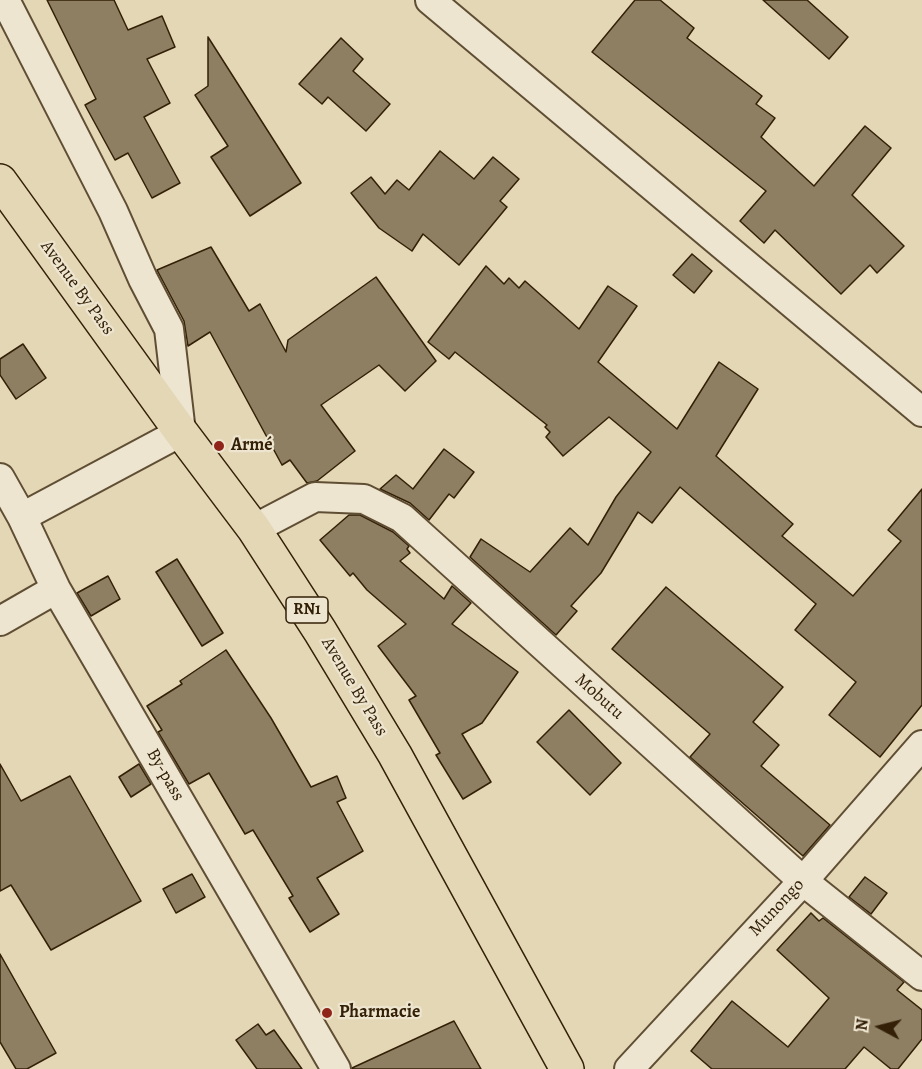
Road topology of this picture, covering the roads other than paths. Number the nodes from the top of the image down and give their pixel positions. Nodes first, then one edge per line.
1 (5, 0) edge
2 (430, 0) edge
3 (0, 181) edge
4 (922, 411) edge
5 (181, 432) junction
6 (0, 478) edge
7 (22, 517) junction
8 (254, 529) junction
9 (56, 589) junction
10 (0, 621) edge
11 (922, 745) edge
12 (803, 881) junction
13 (922, 976) edge
14 (336, 1069) edge
15 (567, 1069) edge
16 (629, 1069) edge

1 - 5 street
2 - 4 street
3 - 5 highway, Avenue By Pass / RN1
5 - 7 street
5 - 8 highway, Avenue By Pass / RN1
6 - 7 street, By-pass
7 - 9 street, By-pass
8 - 12 street, Mobutu
8 - 15 highway, Avenue By Pass / RN1
9 - 10 street
9 - 14 street, By-pass
11 - 12 street, Munongo
12 - 13 street, Mobutu
12 - 16 street, Munongo

